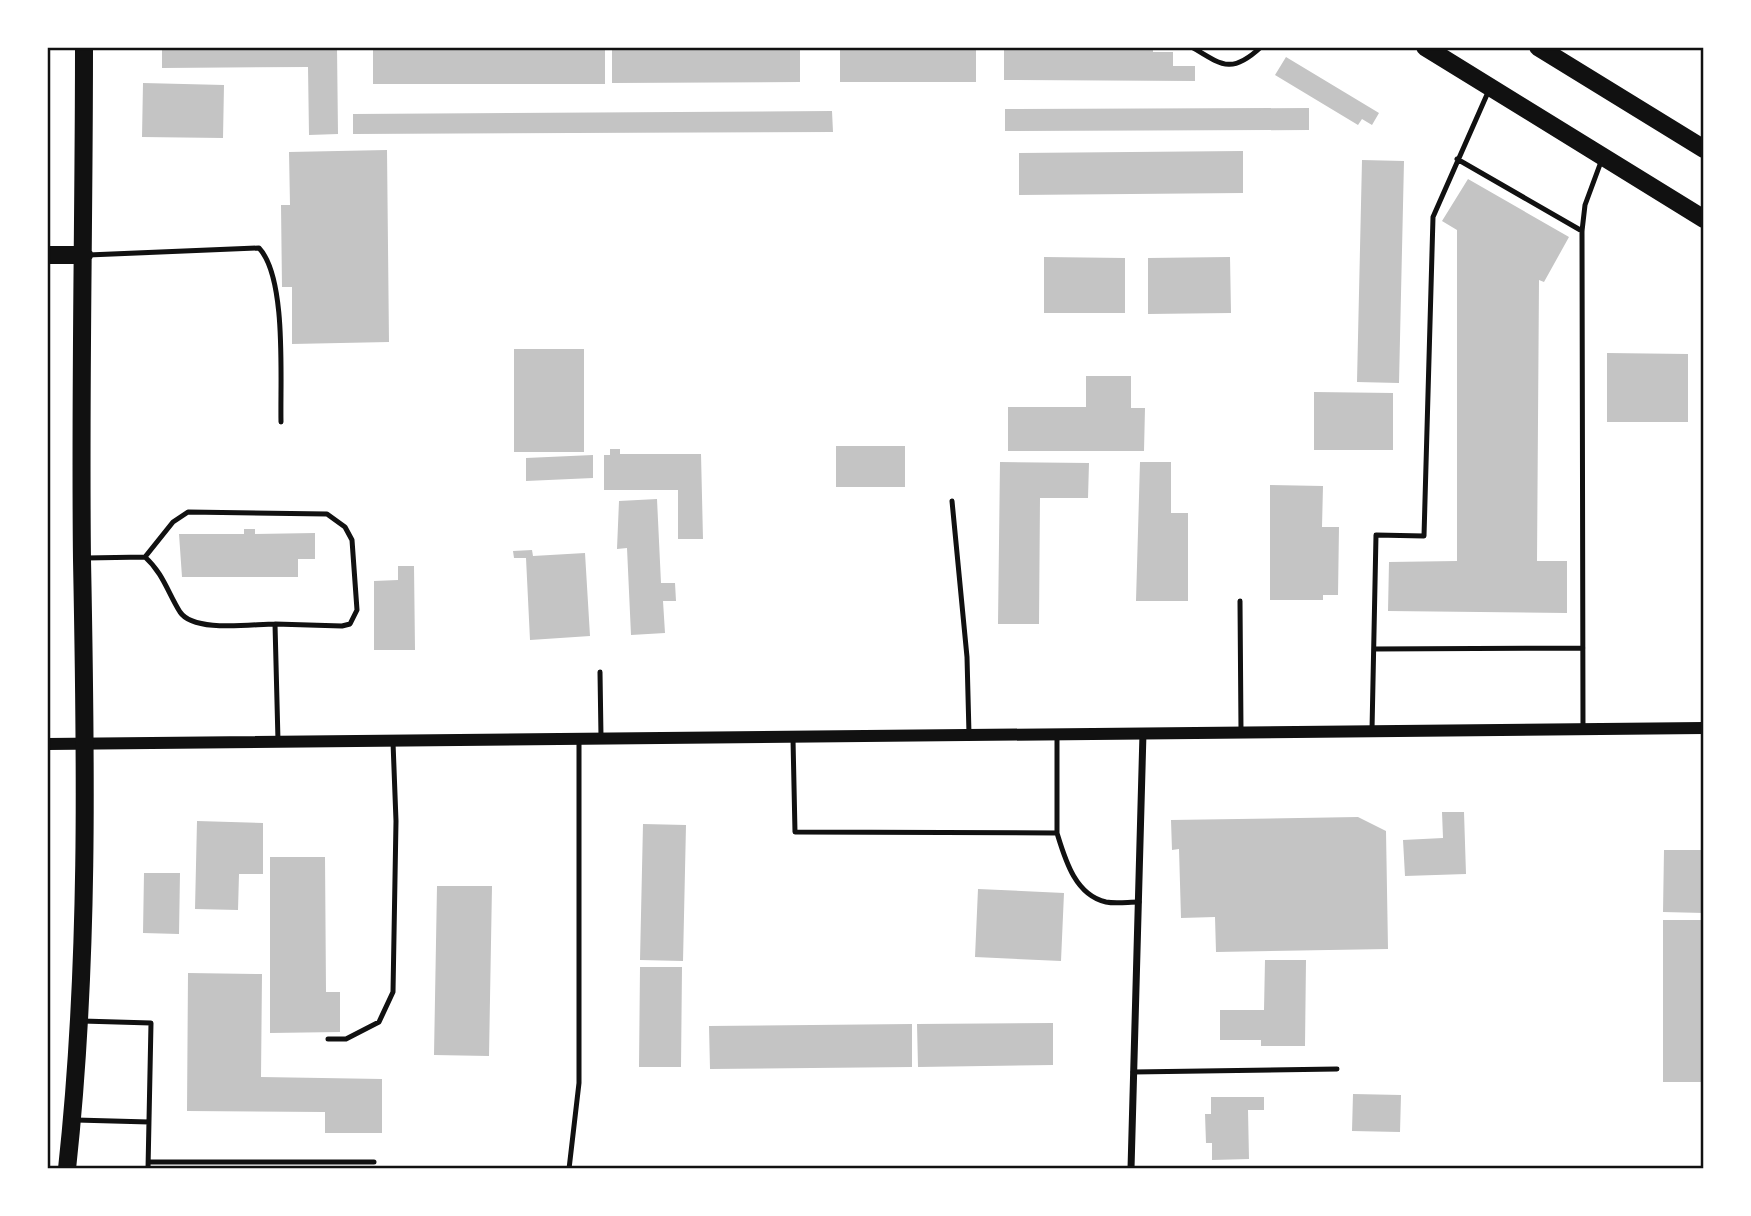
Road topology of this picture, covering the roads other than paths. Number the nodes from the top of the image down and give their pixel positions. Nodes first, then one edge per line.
1 (85, 47) edge
2 (1192, 47) edge
3 (1261, 47) edge
4 (1425, 47) edge
5 (1538, 47) edge
6 (1491, 87) junction
7 (1704, 149) edge
8 (1603, 156) junction
9 (1457, 159) junction
10 (1704, 219) edge
11 (1582, 231) junction
12 (47, 255) edge
13 (85, 255) junction
14 (281, 422) dead end
15 (952, 501) dead end
16 (145, 557) junction
17 (82, 558) junction
18 (1240, 601) dead end
19 (275, 624) junction
20 (1583, 648) junction
21 (1374, 649) junction
22 (600, 672) dead end
23 (1704, 728) edge
24 (1583, 729) junction
25 (1372, 730) junction
26 (1241, 731) junction
27 (1057, 733) junction
28 (1143, 733) junction
29 (969, 734) junction
30 (793, 736) junction
31 (601, 737) junction
32 (579, 738) junction
33 (393, 739) junction
34 (278, 741) junction
35 (47, 744) edge
36 (86, 744) junction
37 (1057, 833) junction
38 (1139, 902) junction
39 (79, 1021) junction
40 (328, 1039) dead end
41 (1337, 1069) dead end
42 (1133, 1072) junction
43 (72, 1120) junction
44 (149, 1122) junction
45 (373, 1162) dead end
46 (149, 1166) edge
47 (67, 1169) edge
48 (569, 1169) edge
49 (1131, 1169) edge

1 - 13 main road
2 - 3 lane
4 - 6 main road
5 - 7 main road
6 - 8 main road
6 - 9 lane
8 - 10 main road
8 - 11 lane
9 - 11 lane
9 - 21 lane
11 - 20 lane
12 - 13 main road
13 - 14 lane
13 - 17 main road
15 - 29 lane
16 - 17 lane
16 - 19 lane
16 - 19 lane
17 - 36 main road
18 - 26 lane
19 - 34 lane
20 - 21 lane
20 - 24 lane
21 - 25 lane
22 - 31 lane
23 - 24 street
24 - 25 street
25 - 26 street
26 - 28 street
27 - 28 street
27 - 29 street
27 - 37 lane
28 - 38 street
29 - 30 street
30 - 31 street
30 - 37 lane
31 - 32 street
32 - 33 street
32 - 48 lane
33 - 34 street
33 - 40 lane
34 - 36 street
35 - 36 street
36 - 39 main road
37 - 38 lane
38 - 42 street
39 - 43 main road
39 - 44 lane
41 - 42 lane
42 - 49 street
43 - 44 lane
43 - 47 main road
44 - 46 lane
45 - 46 lane

